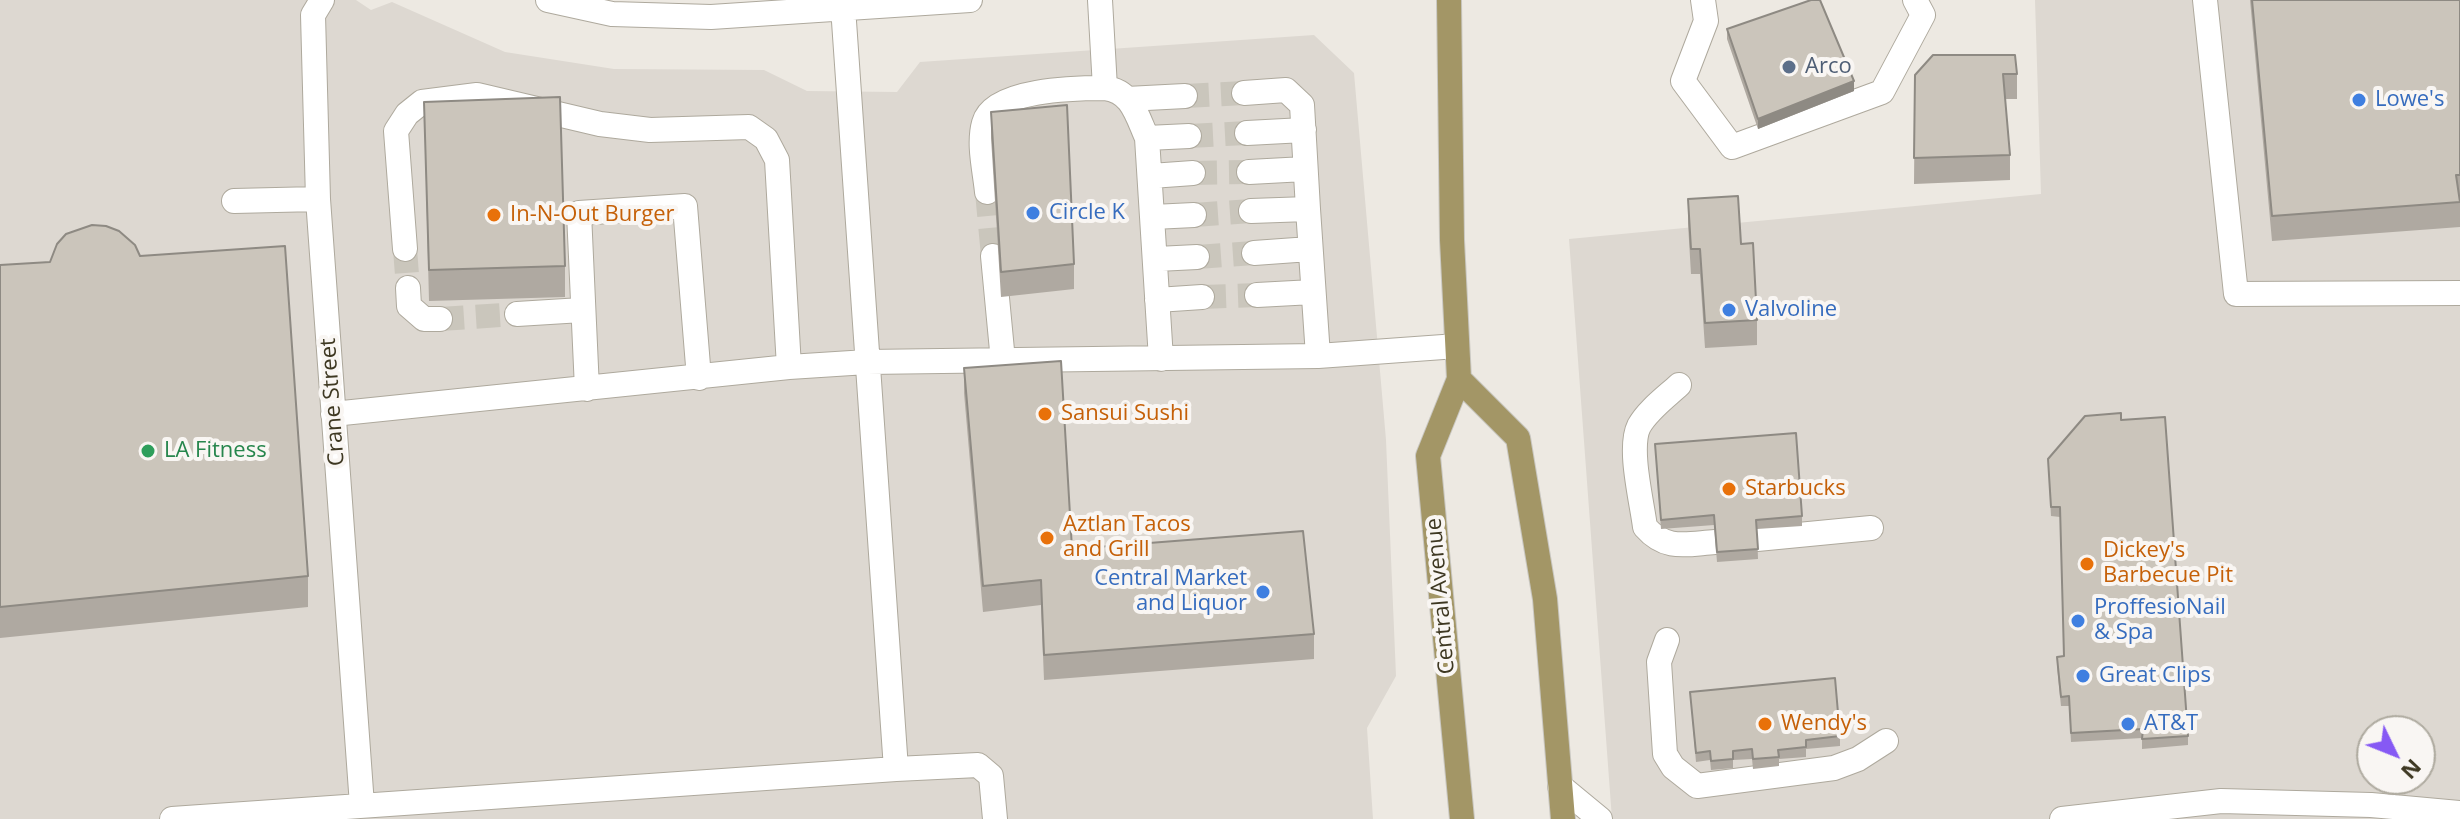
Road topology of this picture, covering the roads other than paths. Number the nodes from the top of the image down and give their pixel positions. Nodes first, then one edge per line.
1 (322, 0) edge
2 (548, 0) edge
3 (970, 0) edge
4 (1100, 0) edge
5 (1449, 0) edge
6 (1703, 0) edge
7 (1915, 0) edge
8 (2205, 0) edge
9 (891, 2) edge
10 (843, 7) junction
11 (711, 8) edge
12 (1244, 93) tunnel mouth
13 (1116, 94) junction
14 (1185, 96) tunnel mouth
15 (1304, 130) junction
16 (1247, 133) tunnel mouth
17 (1189, 136) tunnel mouth
18 (1147, 138) junction
19 (1305, 169) junction
20 (1249, 172) tunnel mouth
21 (1193, 173) tunnel mouth
22 (1151, 176) junction
23 (987, 192) tunnel mouth
24 (318, 199) junction
25 (234, 201) dead end
26 (1308, 209) junction
27 (1251, 211) tunnel mouth
28 (1194, 215) tunnel mouth
29 (1153, 217) junction
30 (405, 249) tunnel mouth
31 (1310, 249) junction
32 (1254, 253) tunnel mouth
33 (993, 256) tunnel mouth
34 (1197, 257) tunnel mouth
35 (1157, 259) junction
36 (408, 288) tunnel mouth
37 (1313, 292) junction
38 (2460, 293) edge
39 (1257, 295) tunnel mouth
40 (1202, 297) tunnel mouth
41 (1157, 300) junction
42 (582, 310) junction
43 (517, 314) tunnel mouth
44 (440, 319) tunnel mouth
45 (1457, 346) junction
46 (1318, 356) junction
47 (1161, 359) junction
48 (1003, 361) junction
49 (867, 362) junction
50 (789, 367) junction
51 (699, 378) junction
52 (1459, 379) junction
53 (1679, 385) dead end
54 (587, 389) junction
55 (333, 414) junction
56 (1871, 528) dead end
57 (1757, 539) edge
58 (1715, 542) edge
59 (1667, 640) dead end
60 (1886, 741) dead end
61 (896, 769) junction
62 (1560, 786) junction
63 (362, 805) junction
64 (2460, 813) edge
65 (176, 819) edge
66 (995, 819) edge
67 (1462, 819) edge
68 (1563, 819) edge
69 (1600, 819) edge
70 (2062, 819) edge

1 - 24 street, Crane Street
2 - 11 street
3 - 9 street
4 - 13 street
5 - 45 main road, Central Avenue
6 - 7 street
8 - 38 street
9 - 10 street
10 - 11 street
10 - 49 street
12 - 15 street
13 - 14 street
13 - 18 street
13 - 23 street
15 - 16 street
15 - 19 street
17 - 18 street
18 - 22 street
19 - 20 street
19 - 26 street
21 - 22 street
22 - 29 street
24 - 25 street
24 - 55 street, Crane Street
26 - 27 street
26 - 31 street
28 - 29 street
29 - 35 street
30 - 50 street
31 - 32 street
31 - 37 street
33 - 48 street
34 - 35 street
35 - 41 street
36 - 44 street
37 - 39 street
37 - 46 street
40 - 41 street
41 - 47 street
42 - 43 street
42 - 51 street
42 - 54 street
45 - 46 street
45 - 52 main road, Central Avenue
46 - 47 street
47 - 48 street
48 - 49 street
49 - 50 street
49 - 61 street
50 - 51 street
51 - 54 street
52 - 62 main road
52 - 67 main road, Central Avenue
53 - 58 street
54 - 55 street
55 - 63 street, Crane Street
56 - 57 street
59 - 60 street
61 - 63 street
61 - 66 street
62 - 68 main road
62 - 69 street
63 - 65 street
64 - 70 street

